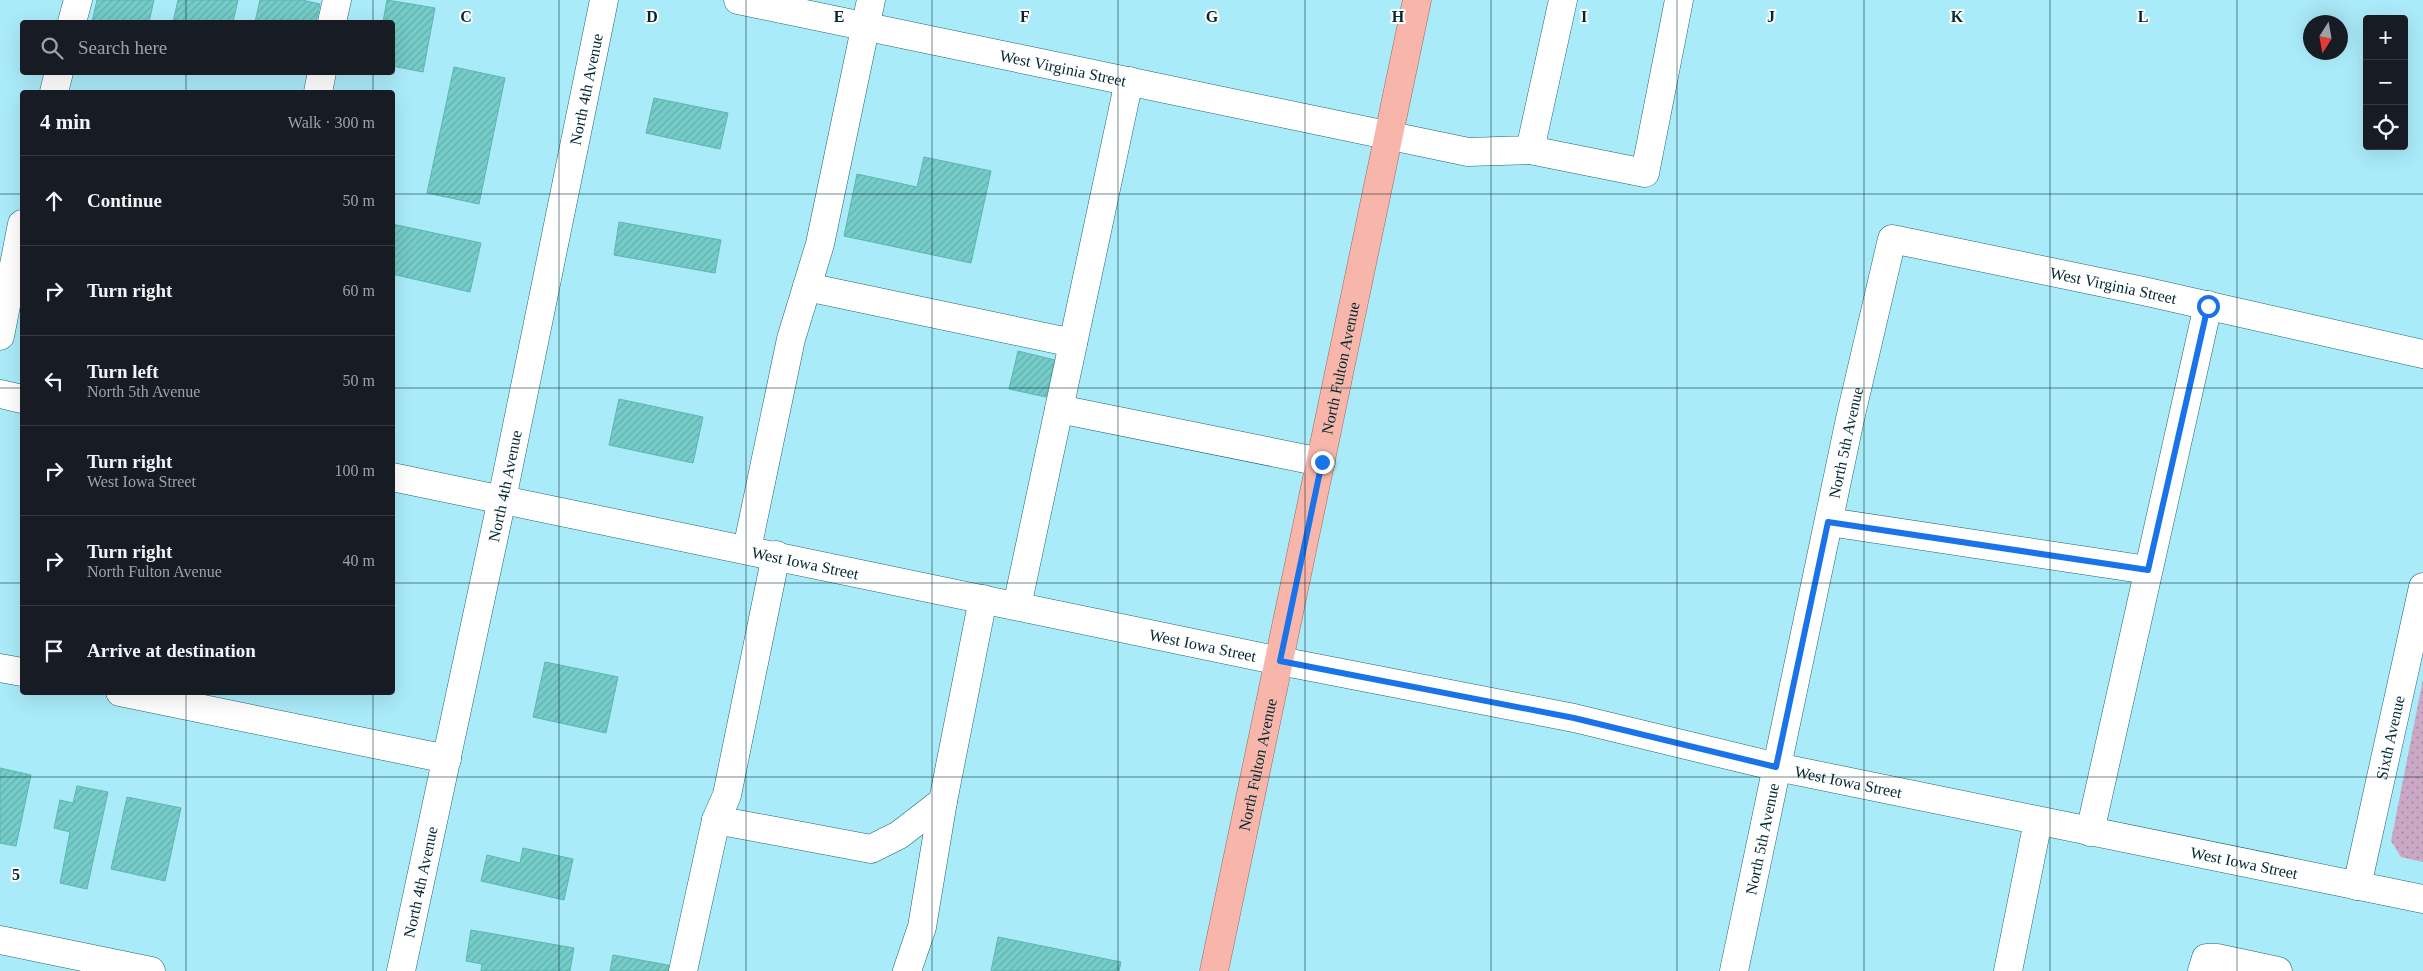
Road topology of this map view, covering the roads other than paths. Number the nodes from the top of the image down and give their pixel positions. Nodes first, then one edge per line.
1 (78, 0) edge
2 (337, 0) edge
3 (604, 0) edge
4 (738, 0) edge
5 (871, 0) edge
6 (1417, 0) edge
7 (1563, 0) edge
8 (1679, 0) edge
9 (73, 20) edge
10 (332, 20) edge
11 (865, 26) junction
12 (58, 75) edge
13 (321, 75) edge
14 (1129, 81) junction
15 (54, 90) edge
16 (318, 90) edge
17 (1389, 135) junction
18 (1530, 150) junction
19 (20, 234) edge
20 (1892, 239) joint
21 (807, 288) junction
22 (2208, 306) junction
23 (0, 336) edge
24 (1073, 343) junction
25 (2423, 354) edge
26 (0, 394) edge
27 (20, 399) edge
28 (1059, 409) junction
29 (1322, 462) junction
30 (395, 478) edge
31 (502, 499) junction
32 (1828, 522) junction
33 (747, 549) junction
34 (776, 555) junction
35 (2148, 570) junction
36 (2423, 587) edge
37 (983, 599) junction
38 (1017, 606) junction
39 (1280, 661) junction
40 (0, 668) edge
41 (20, 672) edge
42 (135, 695) edge
43 (447, 759) junction
44 (1776, 767) junction
45 (943, 800) junction
46 (716, 820) junction
47 (2038, 821) junction
48 (2090, 832) junction
49 (2357, 886) junction
50 (2423, 899) edge
51 (0, 940) edge
52 (138, 970) edge
53 (401, 971) edge
54 (683, 971) edge
55 (907, 971) edge
56 (1214, 971) edge
57 (1734, 971) edge
58 (2008, 971) edge
59 (2202, 971) edge
60 (2278, 971) edge

1 - 9 street
2 - 10 street
3 - 31 street, North 4th Avenue
4 - 11 street, West Virginia Street
5 - 11 street
6 - 17 main road, North Fulton Avenue
7 - 18 street
8 - 18 street, West Virginia Street
11 - 14 street, West Virginia Street
11 - 21 street
12 - 15 street
13 - 16 street
14 - 17 street, West Virginia Street
14 - 24 street
17 - 18 street, West Virginia Street
17 - 29 main road, North Fulton Avenue
19 - 23 street
20 - 22 street, West Virginia Street
20 - 32 street, North 5th Avenue
21 - 24 street
21 - 33 street
22 - 25 street, West Virginia Street
22 - 35 street
24 - 28 street
26 - 27 street
28 - 29 street
28 - 38 street
29 - 39 main road, North Fulton Avenue
30 - 31 street, West Iowa Street
31 - 33 street, West Iowa Street
31 - 43 street, North 4th Avenue
32 - 35 street
32 - 44 street, North 5th Avenue
33 - 34 street, West Iowa Street
34 - 37 street, West Iowa Street
34 - 46 street
35 - 48 street
36 - 49 street, Sixth Avenue
37 - 38 street, West Iowa Street
37 - 45 street
38 - 39 street, West Iowa Street
39 - 44 street, West Iowa Street
39 - 56 main road, North Fulton Avenue
40 - 41 street
42 - 43 street
43 - 53 street, North 4th Avenue
44 - 47 street, West Iowa Street
44 - 57 street, North 5th Avenue
45 - 46 street
45 - 55 street
46 - 54 street
47 - 48 street, West Iowa Street
47 - 58 street
48 - 49 street, West Iowa Street
49 - 50 street, West Iowa Street
51 - 52 street
59 - 60 street

